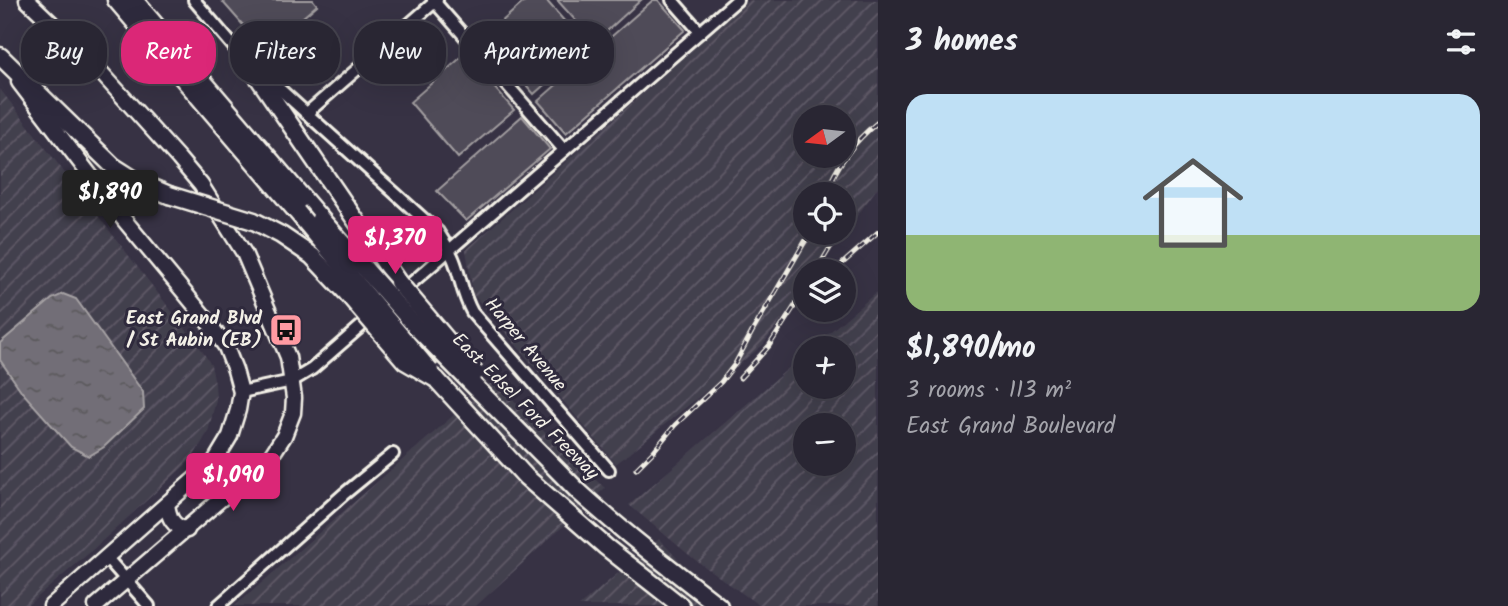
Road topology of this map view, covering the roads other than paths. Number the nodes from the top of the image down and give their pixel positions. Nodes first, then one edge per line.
1 (27, 0) edge
2 (116, 0) edge
3 (134, 0) edge
4 (194, 0) edge
5 (672, 0) edge
6 (737, 0) edge
7 (435, 1) edge
8 (700, 32) junction
9 (230, 42) edge
10 (0, 57) edge
11 (263, 84) edge
12 (274, 84) edge
13 (307, 113) junction
14 (564, 150) junction
15 (450, 250) junction
16 (436, 379) junction
17 (292, 381) junction
18 (241, 392) junction
19 (393, 454) dead end
20 (608, 470) dead end
21 (578, 491) junction
22 (167, 504) junction
23 (187, 530) junction
24 (106, 557) junction
25 (127, 580) junction
26 (51, 606) edge
27 (96, 606) edge
28 (149, 606) edge
29 (218, 606) edge
30 (681, 606) edge
31 (719, 606) edge

1 - 17 main road
2 - 16 highway, bridge
3 - 21 highway, East Edsel Ford Freeway, bridge
4 - 9 street, Harper Avenue
5 - 8 street
6 - 8 street
7 - 13 street
7 - 14 street
8 - 14 street
10 - 16 highway, bridge
10 - 18 main road
11 - 21 highway, bridge
12 - 13 street, Harper Avenue
13 - 15 street, Harper Avenue
14 - 15 street
15 - 17 street
15 - 20 street, Harper Avenue
16 - 30 highway
17 - 18 street
17 - 23 main road
18 - 22 main road
19 - 29 street
21 - 31 highway, East Edsel Ford Freeway
22 - 23 main road
22 - 24 main road
23 - 25 main road
24 - 25 street
24 - 26 main road
25 - 27 main road
25 - 28 street

